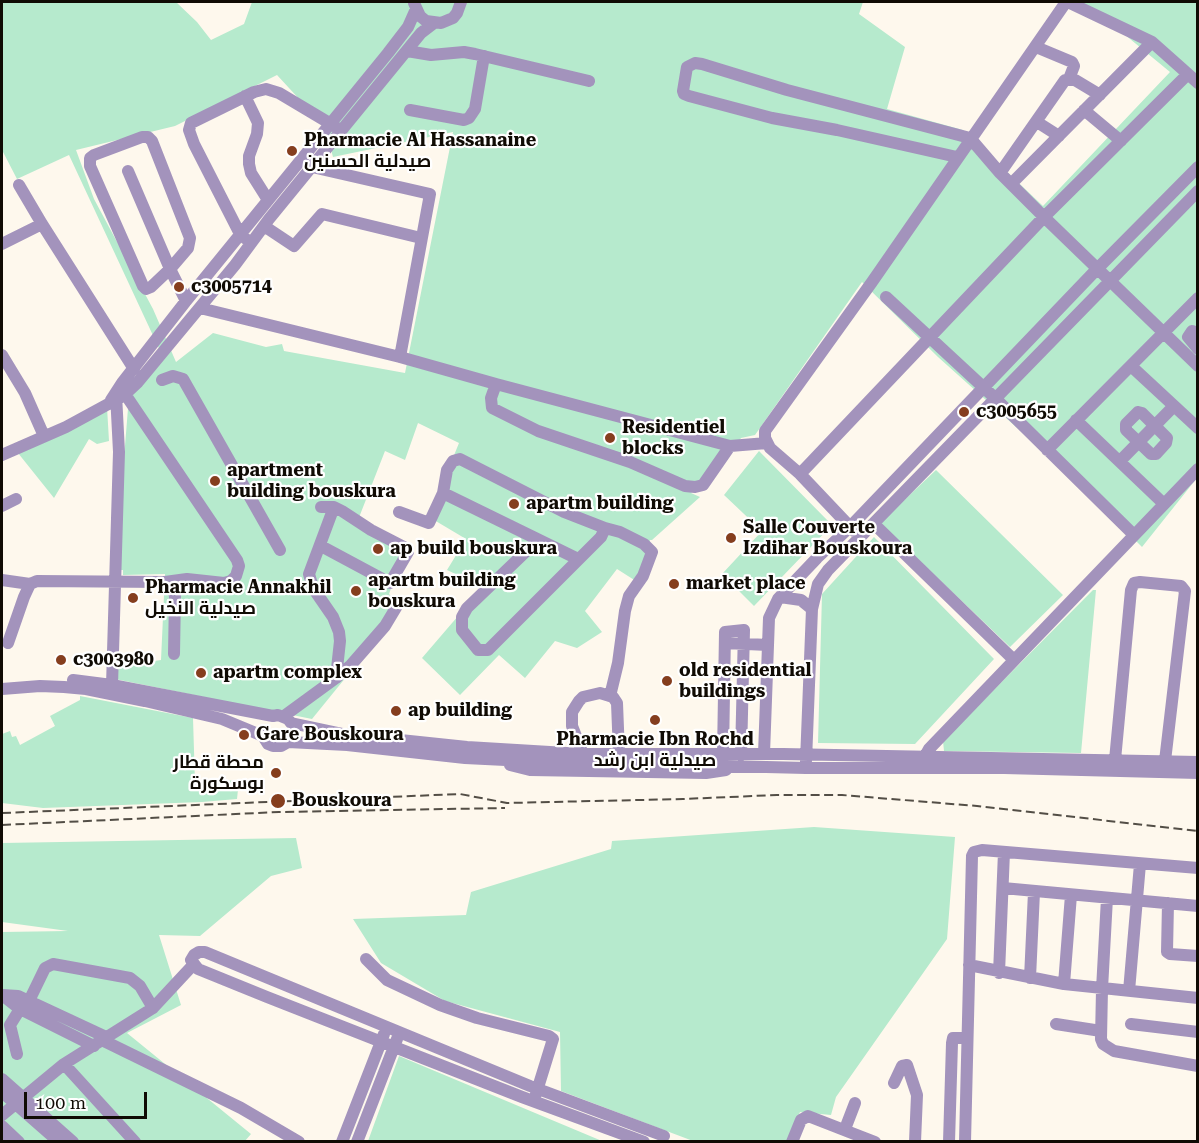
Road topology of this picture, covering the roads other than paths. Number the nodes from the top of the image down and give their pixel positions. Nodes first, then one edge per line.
1 (461, 2) edge
2 (1067, 2) edge
3 (415, 5) edge
4 (434, 23) junction
5 (1152, 42) junction
6 (1036, 47) junction
7 (407, 51) junction
8 (484, 56) junction
9 (1188, 74) junction
10 (1070, 79) junction
11 (589, 81) dead end
12 (1197, 83) edge
13 (1100, 95) junction
14 (245, 96) junction
15 (410, 110) dead end
16 (1084, 110) junction
17 (1037, 122) junction
18 (331, 123) junction
19 (343, 130) junction
20 (1059, 136) junction
21 (970, 138) junction
22 (1121, 141) junction
23 (957, 158) junction
24 (312, 167) junction
25 (1197, 167) edge
26 (128, 171) dead end
27 (1000, 173) junction
28 (19, 184) dead end
29 (1011, 184) junction
30 (1197, 191) edge
31 (268, 200) junction
32 (1044, 217) junction
33 (42, 224) junction
34 (264, 226) junction
35 (240, 234) junction
36 (421, 238) junction
37 (2, 244) edge
38 (251, 244) junction
39 (170, 269) junction
40 (1096, 269) junction
41 (1109, 280) junction
42 (886, 297) dead end
43 (1197, 298) edge
44 (186, 301) junction
45 (200, 308) junction
46 (1164, 333) junction
47 (1197, 333) edge
48 (930, 338) junction
49 (1197, 350) edge
50 (2, 355) edge
51 (159, 357) junction
52 (400, 357) junction
53 (1131, 366) junction
54 (1197, 366) edge
55 (134, 369) junction
56 (496, 384) junction
57 (982, 387) junction
58 (118, 395) junction
59 (995, 398) junction
60 (1174, 406) junction
61 (1076, 420) junction
62 (1154, 426) junction
63 (1197, 428) edge
64 (44, 436) junction
65 (1138, 442) junction
66 (767, 443) junction
67 (730, 446) junction
68 (1047, 450) junction
69 (2, 455) edge
70 (1120, 461) junction
71 (1197, 469) edge
72 (800, 474) junction
73 (443, 493) junction
74 (16, 499) dead end
75 (1164, 504) junction
76 (2, 506) edge
77 (321, 507) dead end
78 (334, 507) junction
79 (399, 512) dead end
80 (874, 524) junction
81 (850, 527) junction
82 (605, 528) junction
83 (1134, 535) junction
84 (860, 537) junction
85 (538, 540) junction
86 (321, 546) junction
87 (280, 550) dead end
88 (578, 559) junction
89 (2, 580) edge
90 (165, 582) junction
91 (115, 583) junction
92 (30, 584) junction
93 (780, 597) junction
94 (400, 601) dead end
95 (812, 609) junction
96 (8, 643) dead end
97 (743, 645) junction
98 (768, 645) junction
99 (174, 654) dead end
100 (1014, 660) junction
101 (336, 678) junction
102 (2, 681) edge
103 (112, 685) junction
104 (2, 689) edge
105 (610, 696) junction
106 (282, 718) junction
107 (263, 736) junction
108 (288, 742) junction
109 (619, 753) junction
110 (583, 754) junction
111 (764, 754) junction
112 (723, 755) junction
113 (924, 758) junction
114 (739, 760) junction
115 (1115, 760) junction
116 (806, 761) junction
117 (1165, 761) junction
118 (1197, 762) edge
119 (1197, 773) edge
120 (1004, 852) junction
121 (1140, 864) junction
122 (1197, 868) edge
123 (1003, 888) junction
124 (1034, 892) junction
125 (1071, 895) junction
126 (1107, 898) junction
127 (1137, 901) junction
128 (1168, 903) junction
129 (1197, 906) edge
130 (1197, 956) edge
131 (366, 958) dead end
132 (194, 965) junction
133 (969, 965) junction
134 (999, 973) junction
135 (1030, 978) junction
136 (1064, 984) junction
137 (1102, 989) junction
138 (1129, 991) junction
139 (2, 995) edge
140 (309, 996) junction
141 (1197, 998) edge
142 (25, 1005) junction
143 (153, 1008) junction
144 (303, 1010) junction
145 (1056, 1024) dead end
146 (1131, 1024) dead end
147 (387, 1027) junction
148 (1101, 1031) junction
149 (400, 1032) junction
150 (1197, 1032) edge
151 (968, 1038) junction
152 (100, 1041) junction
153 (381, 1041) junction
154 (394, 1046) junction
155 (17, 1054) dead end
156 (64, 1064) junction
157 (1197, 1066) edge
158 (2, 1079) edge
159 (894, 1083) dead end
160 (2, 1092) edge
161 (536, 1095) junction
162 (19, 1101) junction
163 (855, 1103) dead end
164 (2, 1115) edge
165 (2, 1126) edge
166 (845, 1129) junction
167 (619, 1137) edge
168 (667, 1140) edge
169 (869, 1141) edge
170 (19, 1142) edge
171 (59, 1142) edge
172 (73, 1142) edge
173 (135, 1142) edge
174 (298, 1142) edge
175 (342, 1142) edge
176 (357, 1142) edge
177 (644, 1142) edge
178 (792, 1142) edge
179 (915, 1142) edge
180 (949, 1142) edge
181 (965, 1142) edge

1 - 4 street
2 - 5 street
2 - 6 street
3 - 4 street
3 - 18 street
4 - 7 street
5 - 9 street
5 - 13 street
6 - 10 street
6 - 21 street
7 - 8 street
7 - 19 street
8 - 11 street
8 - 15 street
9 - 12 street
9 - 22 street
10 - 13 street
10 - 17 street
13 - 16 street
14 - 18 street
14 - 31 street
14 - 35 street
16 - 20 street
16 - 22 street
17 - 20 street
17 - 27 street
18 - 19 street
18 - 31 street
19 - 24 street
20 - 29 street
21 - 23 street
21 - 23 street
21 - 27 street
22 - 32 street
23 - 66 street
24 - 34 street
24 - 36 street
25 - 40 street
26 - 39 street
27 - 29 street
28 - 33 street
29 - 32 street
30 - 41 street
31 - 35 street
32 - 40 street
32 - 48 street
33 - 37 street
33 - 55 street
34 - 36 street
34 - 38 street
35 - 38 street
35 - 44 street
36 - 52 street
38 - 45 street
39 - 39 street
39 - 44 street
40 - 41 street
40 - 57 street
41 - 46 street
41 - 59 street
42 - 48 street
43 - 46 street
44 - 55 street
45 - 51 street
45 - 52 street
46 - 53 street
46 - 54 street
47 - 49 street
48 - 57 street
48 - 72 street
50 - 64 street
51 - 58 street
51 - 87 street
52 - 56 street
53 - 60 street
53 - 61 street
55 - 58 street
56 - 67 street
56 - 67 street
57 - 59 street
57 - 81 street
58 - 64 street
58 - 90 street
58 - 91 street
59 - 68 street
59 - 80 street
60 - 62 street
60 - 63 street
61 - 68 street
61 - 70 street
62 - 65 street
62 - 65 street
62 - 65 street
64 - 69 street
65 - 70 street
66 - 67 street
66 - 72 street
68 - 83 street
70 - 75 street
71 - 75 street
72 - 81 street
73 - 79 street
73 - 82 street
73 - 85 street
74 - 76 street
75 - 83 street
77 - 78 street
78 - 86 street
78 - 86 street
80 - 84 street
80 - 100 street
81 - 84 street
81 - 93 street
82 - 88 street
82 - 105 street
83 - 100 street
84 - 95 street
85 - 88 street
85 - 88 street
86 - 101 street
89 - 92 street
90 - 91 street
90 - 99 street
91 - 92 street
91 - 103 street
92 - 96 street
93 - 95 street
93 - 98 street
94 - 101 street
95 - 116 street
97 - 98 street
97 - 112 street
97 - 114 street
98 - 111 street
100 - 113 street
101 - 106 street
102 - 103 street
103 - 106 street
104 - 107 street
105 - 109 street
105 - 110 street
106 - 107 street
106 - 108 street
106 - 110 street
107 - 108 street
108 - 114 street
109 - 110 street
109 - 112 street
111 - 114 street
111 - 116 street
112 - 114 street
113 - 115 street
113 - 116 street
114 - 116 street
115 - 117 street
115 - 117 street
116 - 119 street
117 - 118 street
120 - 121 street
120 - 123 street
120 - 133 street
121 - 122 street
121 - 127 street
123 - 124 street
123 - 134 street
124 - 125 street
124 - 135 street
125 - 126 street
125 - 136 street
126 - 127 street
126 - 137 street
127 - 128 street
127 - 138 street
128 - 129 street
128 - 130 street
131 - 161 street
132 - 140 street
132 - 143 street
132 - 144 street
133 - 134 street
133 - 151 street
134 - 135 street
135 - 136 street
136 - 137 street
137 - 138 street
137 - 148 street
138 - 141 street
139 - 142 street
140 - 144 street
140 - 147 street
142 - 143 street
142 - 152 street
142 - 155 street
143 - 152 street
144 - 153 street
145 - 148 street
146 - 150 street
147 - 149 street
147 - 153 street
148 - 157 street
149 - 154 street
149 - 161 street
151 - 180 street
151 - 181 street
152 - 156 street
152 - 174 street
153 - 154 street
153 - 175 street
154 - 161 street
154 - 176 street
156 - 162 street
156 - 173 street
158 - 162 street
159 - 179 street
160 - 162 street
161 - 167 street
161 - 168 street
162 - 164 street
162 - 171 street
162 - 172 street
163 - 166 street
165 - 170 street
166 - 169 street
166 - 178 street
167 - 177 street

